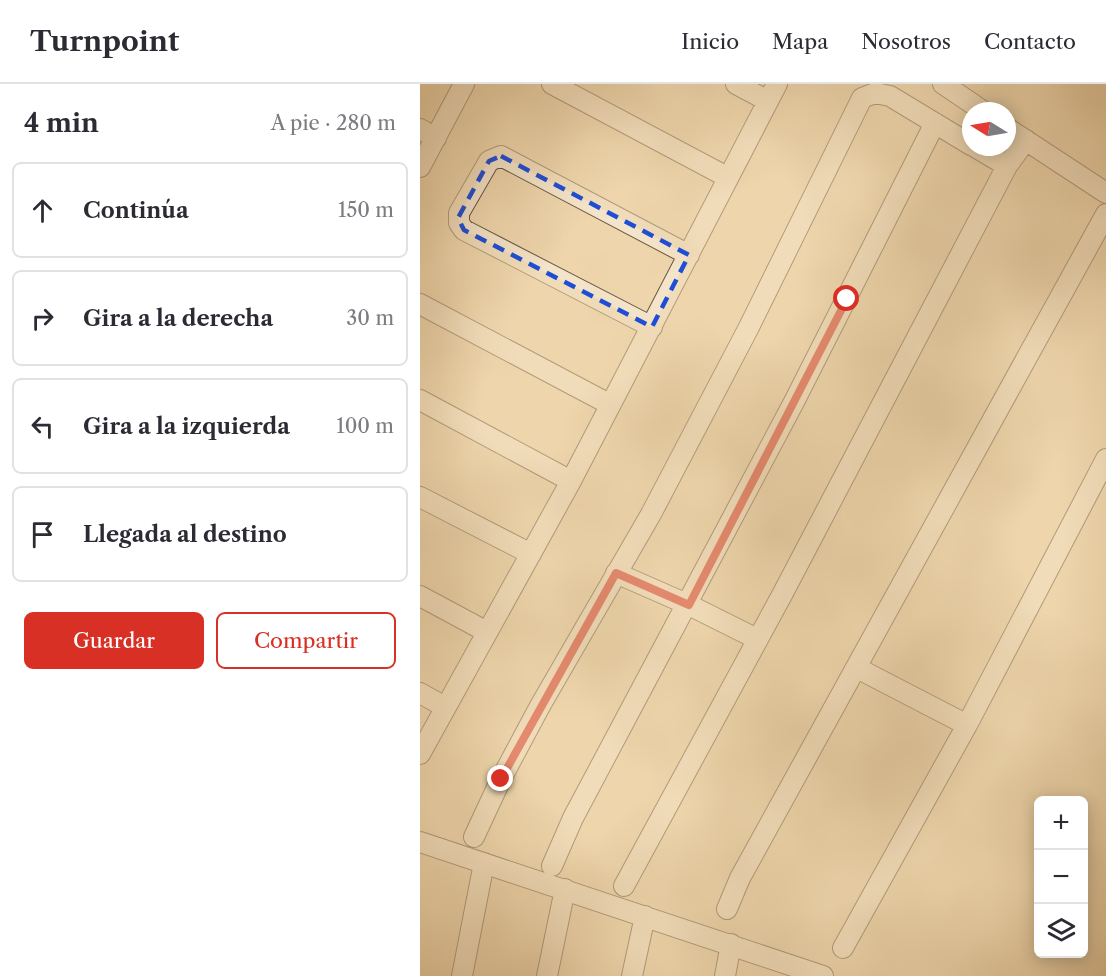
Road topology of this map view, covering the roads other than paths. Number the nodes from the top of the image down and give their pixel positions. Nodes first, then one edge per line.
1 (464, 84) edge
2 (552, 84) edge
3 (736, 84) edge
4 (951, 86) edge
5 (773, 92) edge
6 (971, 102) edge
7 (935, 123) junction
8 (428, 133) edge
9 (1016, 134) edge
10 (962, 140) edge
11 (1026, 140) junction
12 (990, 156) edge
13 (1007, 166) junction
14 (420, 167) edge
15 (727, 177) junction
16 (1104, 187) edge
17 (1106, 214) edge
18 (688, 255) junction
19 (420, 304) edge
20 (652, 327) junction
21 (420, 400) edge
22 (609, 404) junction
23 (1106, 459) edge
24 (571, 481) junction
25 (420, 497) edge
26 (531, 554) junction
27 (616, 573) junction
28 (420, 596) edge
29 (689, 605) junction
30 (487, 632) junction
31 (757, 639) junction
32 (857, 668) junction
33 (420, 693) edge
34 (445, 707) junction
35 (967, 725) junction
36 (420, 754) edge
37 (474, 837) dead end
38 (420, 842) edge
39 (484, 863) junction
40 (552, 866) dead end
41 (624, 886) dead end
42 (565, 889) junction
43 (727, 909) dead end
44 (645, 916) junction
45 (731, 944) junction
46 (843, 948) dead end
47 (818, 975) edge
48 (462, 976) edge
49 (547, 976) edge
50 (632, 976) edge
51 (725, 976) edge

1 - 8 street
2 - 15 street
3 - 5 street
4 - 6 street
5 - 15 street
7 - 10 street
7 - 27 street
7 - 29 street
8 - 14 street
9 - 11 street
11 - 13 street
11 - 16 street
12 - 13 street
13 - 31 street
15 - 18 street
17 - 32 street
18 - 20 street
18 - 20 street
19 - 22 street
20 - 22 street
21 - 24 street
22 - 24 street
23 - 35 street
24 - 26 street
25 - 26 street
26 - 30 street
27 - 29 street
27 - 37 street
28 - 30 street
29 - 31 street
29 - 40 street
30 - 34 street
31 - 41 street
32 - 35 street
32 - 43 street
33 - 34 street
34 - 36 street
35 - 46 street
38 - 39 street
39 - 42 street
39 - 48 street
42 - 44 street
42 - 49 street
44 - 45 street
44 - 50 street
45 - 47 street
45 - 51 street

